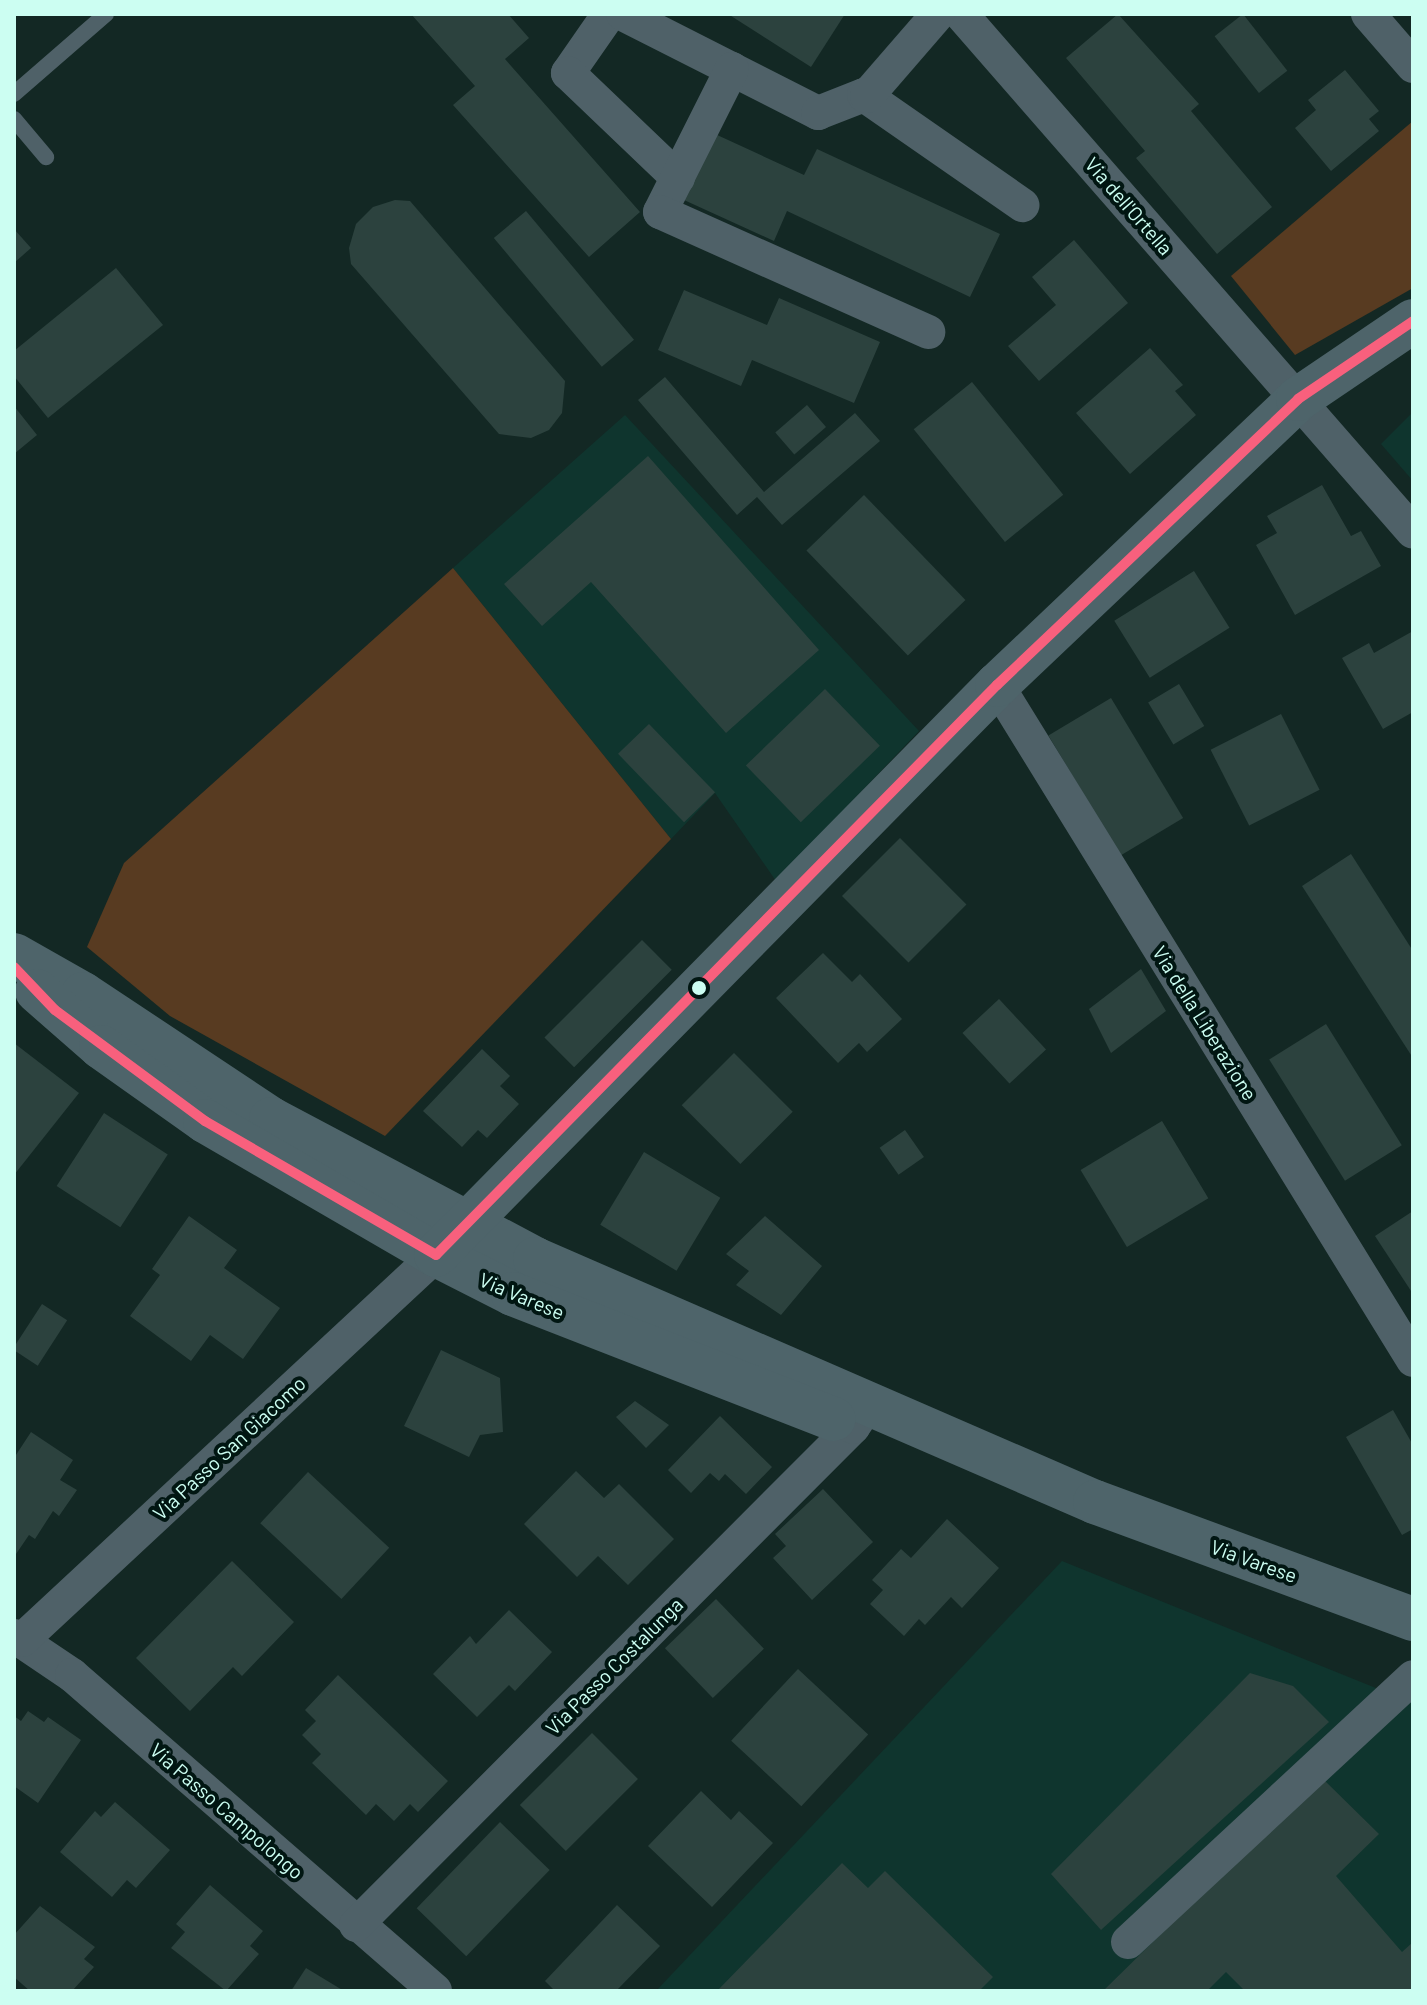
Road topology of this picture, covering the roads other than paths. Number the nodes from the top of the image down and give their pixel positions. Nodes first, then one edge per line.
1 (106, 14) edge
2 (609, 14) edge
3 (623, 14) edge
4 (938, 14) edge
5 (961, 14) edge
6 (1368, 14) edge
7 (1413, 66) edge
8 (732, 69) junction
9 (14, 94) edge
10 (867, 96) junction
11 (14, 119) edge
12 (46, 157) dead end
13 (678, 178) junction
14 (1022, 205) dead end
15 (1413, 321) edge
16 (928, 332) dead end
17 (1298, 399) junction
18 (1413, 532) edge
19 (997, 685) junction
20 (14, 955) edge
21 (14, 967) edge
22 (466, 1225) junction
23 (436, 1255) junction
24 (1413, 1360) edge
25 (861, 1415) junction
26 (1413, 1619) edge
27 (18, 1638) edge
28 (1413, 1677) edge
29 (356, 1925) junction
30 (1128, 1942) dead end
31 (435, 1991) edge

1 - 9 lane
2 - 13 street
3 - 8 street
4 - 10 street
5 - 17 street, Via dell'Ortella
6 - 7 street
8 - 10 street
8 - 13 street
10 - 14 street
11 - 12 lane
13 - 16 street
15 - 17 main road
17 - 18 street, Via dell'Ortella
17 - 19 main road
19 - 22 main road
19 - 24 street, Via della Liberazione
20 - 22 main road, Via Varese
21 - 23 main road, Via Varese
22 - 23 main road
22 - 25 main road, Via Varese
23 - 25 main road, Via Varese
23 - 27 street, Via Passo San Giacomo
25 - 26 main road, Via Varese
25 - 29 street, Via Passo Costalunga
27 - 29 street, Via Passo Campolongo
28 - 30 street
29 - 31 street, Via Passo Campolongo

